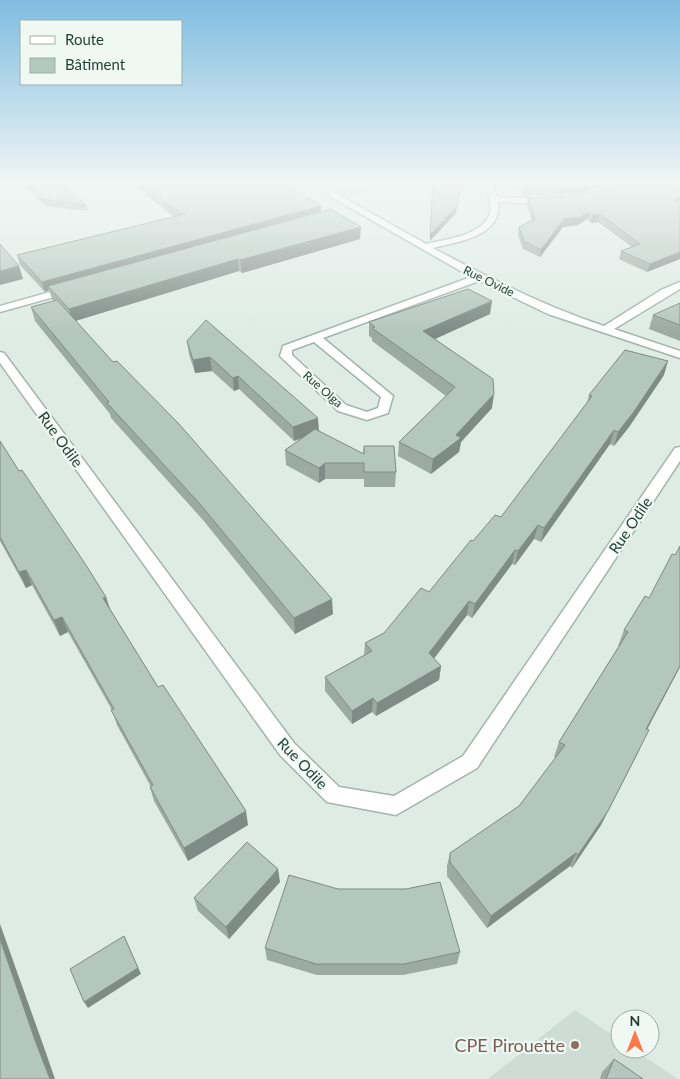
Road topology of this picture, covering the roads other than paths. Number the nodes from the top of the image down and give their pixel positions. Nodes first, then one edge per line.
1 (399, 232) edge
2 (477, 232) edge
3 (424, 247) junction
4 (479, 278) junction
5 (680, 285) edge
6 (76, 288) edge
7 (0, 309) edge
8 (605, 330) junction
9 (316, 338) junction
10 (0, 355) edge
11 (680, 355) edge
12 (680, 451) edge

1 - 3 street, Rue Ovide
2 - 3 street
3 - 4 street, Rue Ovide
4 - 8 street, Rue Ovide
4 - 9 street, Rue Olga
5 - 8 street
6 - 7 street
8 - 11 street, Rue Ovide
9 - 9 street, Rue Olga
10 - 12 street, Rue Odile

